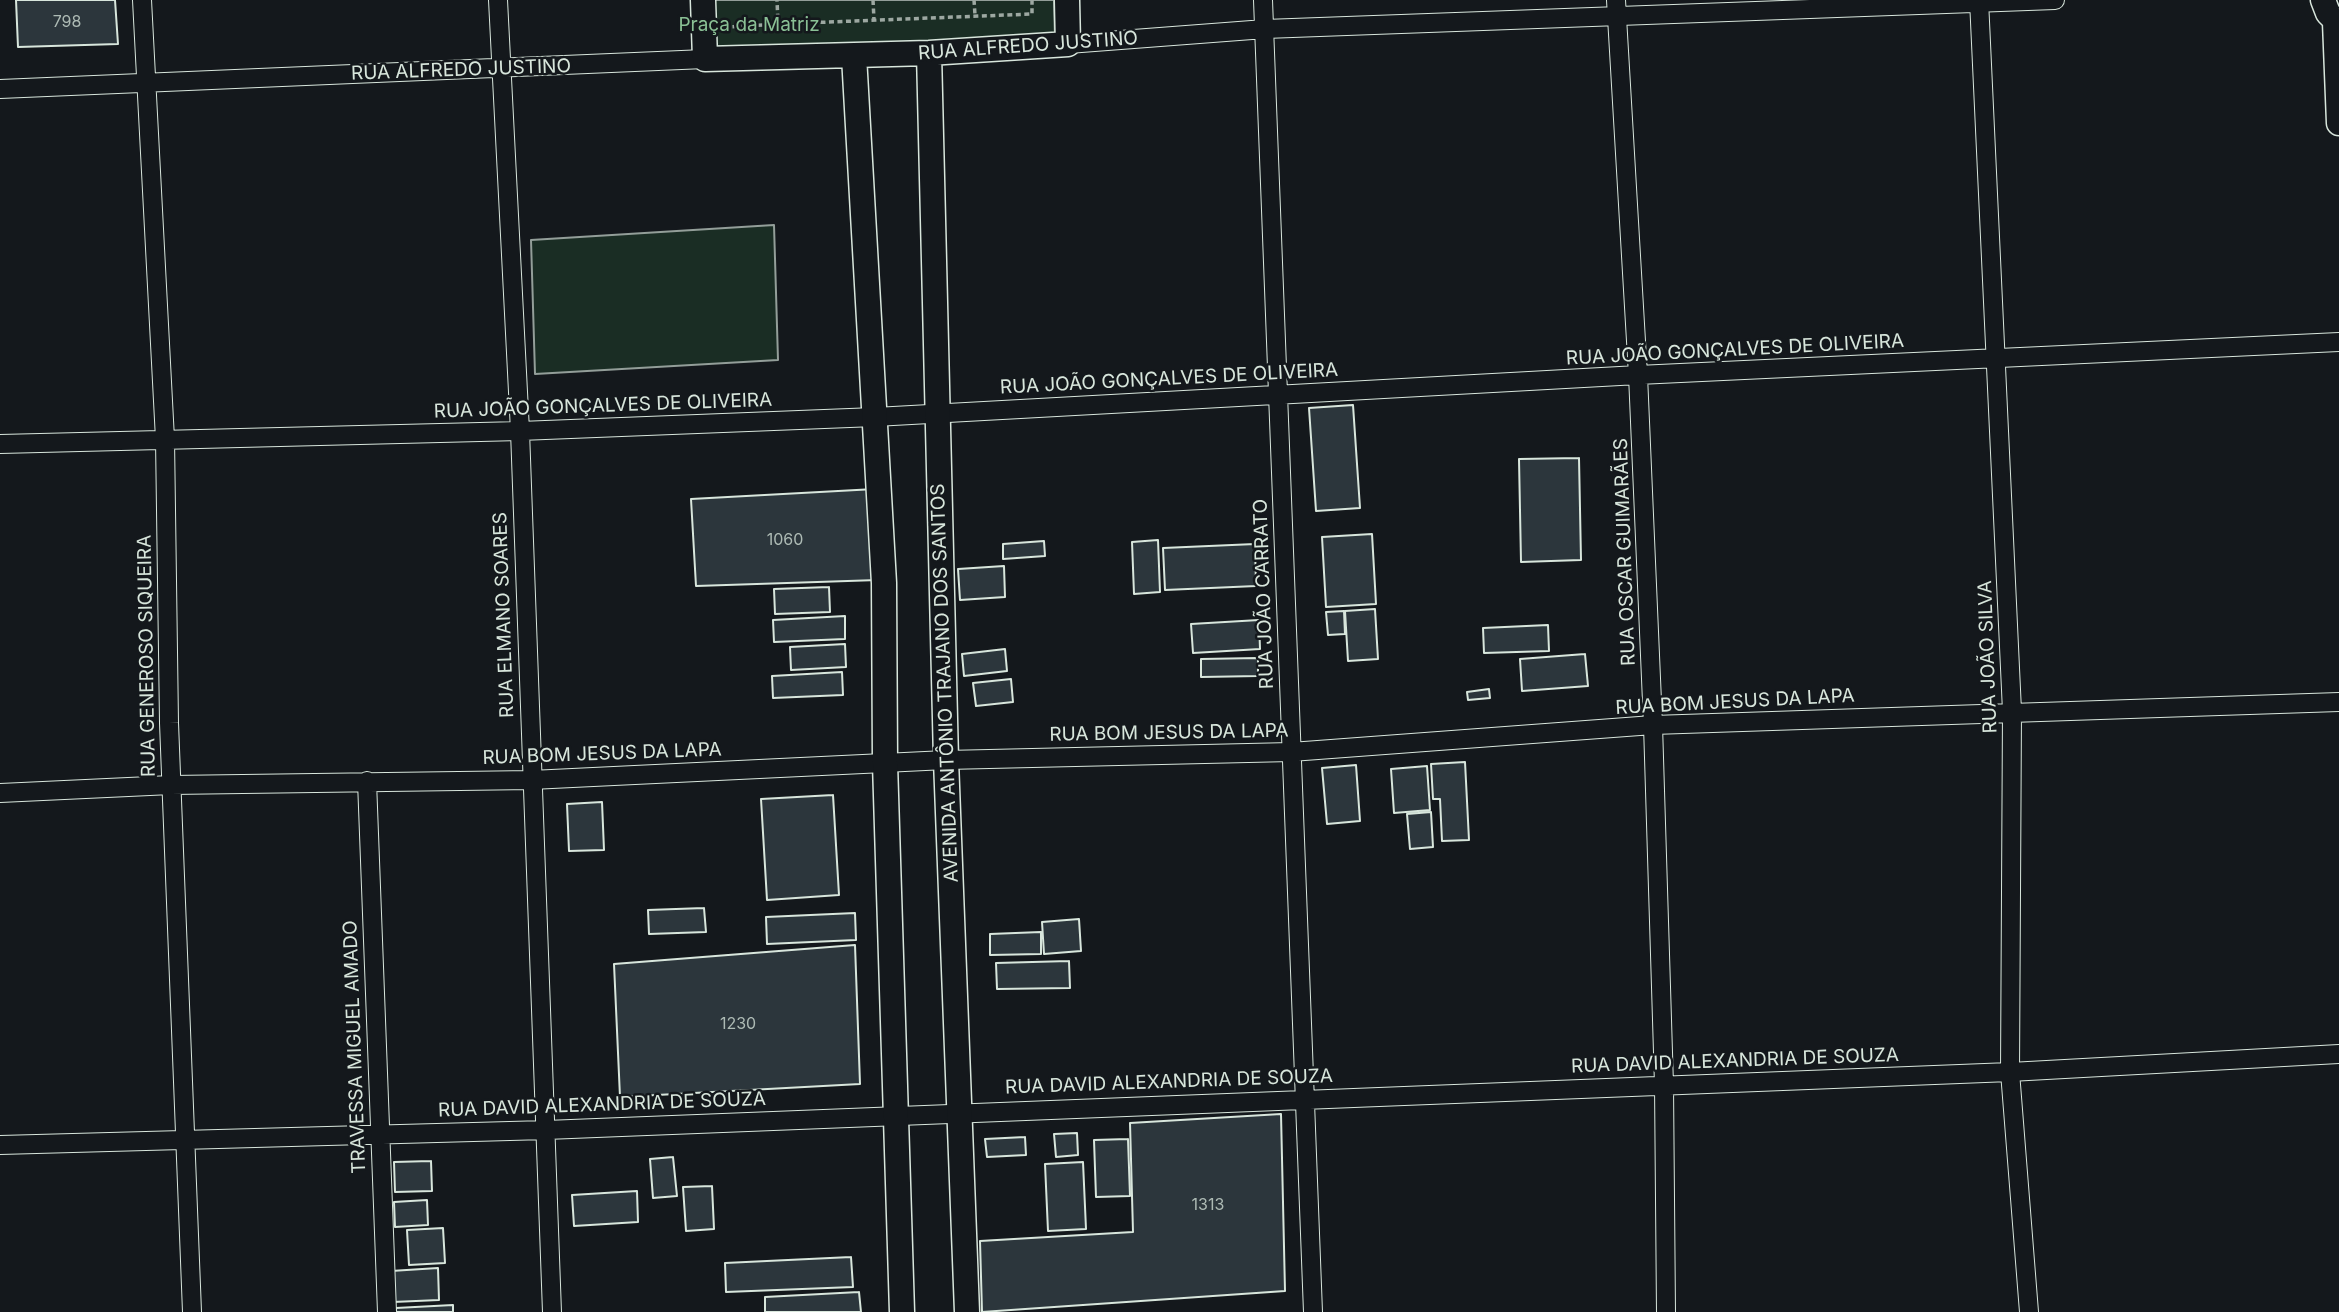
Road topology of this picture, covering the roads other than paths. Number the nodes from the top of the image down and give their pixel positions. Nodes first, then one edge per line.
1 (142, 0) edge
2 (498, 0) edge
3 (703, 0) edge
4 (1067, 0) edge
5 (1264, 0) edge
6 (2055, 0) edge
7 (2323, 0) edge
8 (1979, 1) edge
9 (1616, 8) edge
10 (2337, 23) edge
11 (1265, 29) junction
12 (1068, 44) junction
13 (929, 53) junction
14 (854, 56) junction
15 (705, 59) junction
16 (501, 68) junction
17 (146, 82) junction
18 (0, 89) edge
19 (2339, 123) edge
20 (2339, 342) edge
21 (1996, 360) junction
22 (1639, 375) junction
23 (1278, 395) junction
24 (938, 411) junction
25 (875, 417) junction
26 (520, 430) junction
27 (164, 439) junction
28 (0, 444) edge
29 (2339, 702) edge
30 (2012, 711) junction
31 (1653, 725) junction
32 (1291, 752) junction
33 (946, 760) junction
34 (885, 763) junction
35 (531, 780) junction
36 (367, 781) junction
37 (171, 785) junction
38 (0, 793) edge
39 (2339, 1055) edge
40 (2010, 1072) junction
41 (1664, 1085) junction
42 (1304, 1098) junction
43 (959, 1112) junction
44 (897, 1114) junction
45 (546, 1130) junction
46 (379, 1133) junction
47 (185, 1139) junction
48 (0, 1145) edge
49 (192, 1312) edge
50 (387, 1312) edge
51 (552, 1312) edge
52 (902, 1312) edge
53 (967, 1312) edge
54 (1313, 1312) edge
55 (1666, 1312) edge
56 (2029, 1312) edge

1 - 17 street, RUA GENEROSO SIQUEIRA
2 - 16 street, RUA ELMANO SOARES
3 - 15 main road
4 - 12 main road
5 - 11 street, RUA JOÃO CARRATO
6 - 8 street, RUA ALFREDO JUSTINO
7 - 10 main road
8 - 9 street, RUA ALFREDO JUSTINO
8 - 21 street, RUA JOÃO SILVA
9 - 11 street, RUA ALFREDO JUSTINO
9 - 22 street, RUA OSCAR GUIMARÃES
10 - 19 main road
11 - 12 street, RUA ALFREDO JUSTINO
11 - 23 street, RUA JOÃO CARRATO
12 - 13 main road, RUA ALFREDO JUSTINO
13 - 14 main road, RUA ALFREDO JUSTINO
13 - 24 main road, AVENIDA ANTÔNIO TRAJANO DOS SANTOS
14 - 15 main road, RUA ALFREDO JUSTINO
14 - 25 main road
15 - 16 street, RUA ALFREDO JUSTINO
16 - 17 street, RUA ALFREDO JUSTINO
16 - 26 street, RUA ELMANO SOARES
17 - 18 street, RUA ALFREDO JUSTINO
17 - 27 street, RUA GENEROSO SIQUEIRA
20 - 21 street, RUA JOÃO GONÇALVES DE OLIVEIRA
21 - 22 street, RUA JOÃO GONÇALVES DE OLIVEIRA
21 - 30 street, RUA JOÃO SILVA
22 - 23 street, RUA JOÃO GONÇALVES DE OLIVEIRA
22 - 31 street, RUA OSCAR GUIMARÃES
23 - 24 street, RUA JOÃO GONÇALVES DE OLIVEIRA
23 - 32 street, RUA JOÃO CARRATO
24 - 25 street, RUA JOÃO GONÇALVES DE OLIVEIRA
24 - 33 main road, AVENIDA ANTÔNIO TRAJANO DOS SANTOS
25 - 26 street, RUA JOÃO GONÇALVES DE OLIVEIRA
25 - 34 main road
26 - 27 street, RUA JOÃO GONÇALVES DE OLIVEIRA
26 - 35 street, RUA ELMANO SOARES
27 - 28 street, RUA JOÃO GONÇALVES DE OLIVEIRA
27 - 37 street, RUA GENEROSO SIQUEIRA
29 - 30 street, RUA BOM JESUS DA LAPA
30 - 31 street, RUA BOM JESUS DA LAPA
30 - 40 street, RUA JOÃO SILVA
31 - 32 street, RUA BOM JESUS DA LAPA
31 - 41 street, RUA OSCAR GUIMARÃES
32 - 33 street, RUA BOM JESUS DA LAPA
32 - 42 street, RUA JOÃO CARRATO
33 - 34 street, RUA BOM JESUS DA LAPA
33 - 43 main road, AVENIDA ANTÔNIO TRAJANO DOS SANTOS
34 - 35 street, RUA BOM JESUS DA LAPA
34 - 44 main road
35 - 36 street, RUA BOM JESUS DA LAPA
35 - 45 street, RUA ELMANO SOARES
36 - 37 street, RUA BOM JESUS DA LAPA
36 - 46 street, TRAVESSA MIGUEL AMADO
37 - 38 street, RUA BOM JESUS DA LAPA
37 - 47 street, RUA GENEROSO SIQUEIRA
39 - 40 street, RUA DAVID ALEXANDRIA DE SOUZA
40 - 41 street, RUA DAVID ALEXANDRIA DE SOUZA
40 - 56 street, RUA JOÃO SILVA
41 - 42 street, RUA DAVID ALEXANDRIA DE SOUZA
41 - 55 street, RUA OSCAR GUIMARÃES
42 - 43 street, RUA DAVID ALEXANDRIA DE SOUZA
42 - 54 street, RUA JOÃO CARRATO
43 - 44 street, RUA DAVID ALEXANDRIA DE SOUZA
43 - 53 main road, AVENIDA ANTÔNIO TRAJANO DOS SANTOS
44 - 45 street, RUA DAVID ALEXANDRIA DE SOUZA
44 - 52 main road
45 - 46 street, RUA DAVID ALEXANDRIA DE SOUZA
45 - 51 street, RUA ELMANO SOARES
46 - 47 street, RUA DAVID ALEXANDRIA DE SOUZA
46 - 50 street, TRAVESSA MIGUEL AMADO
47 - 48 street, RUA DAVID ALEXANDRIA DE SOUZA
47 - 49 street, RUA GENEROSO SIQUEIRA

